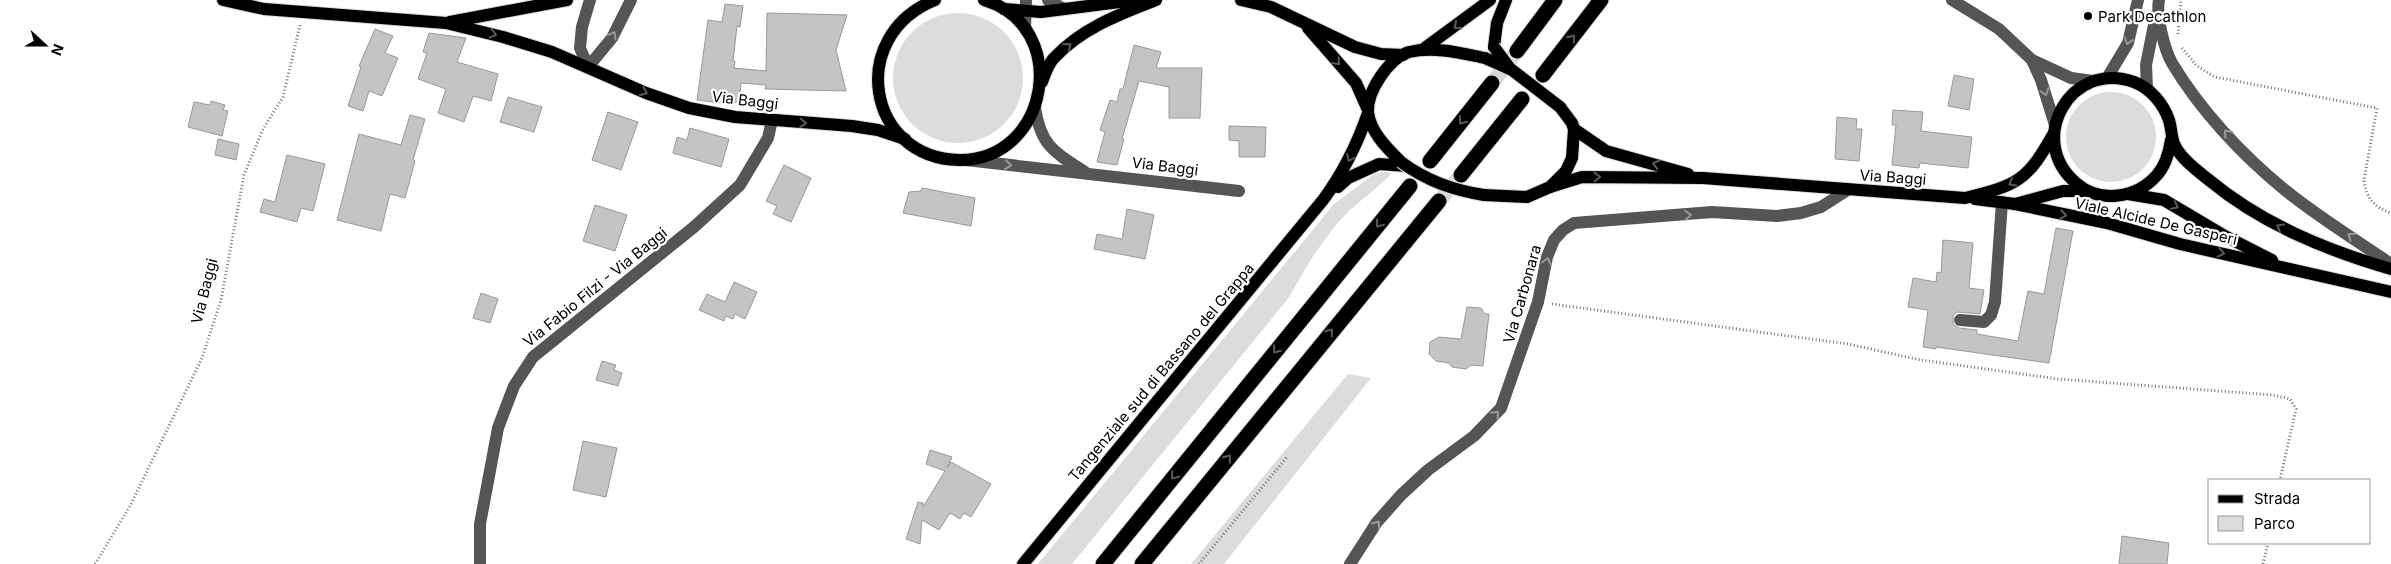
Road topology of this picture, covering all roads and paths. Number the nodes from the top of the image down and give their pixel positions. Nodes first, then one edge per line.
1 (223, 0) edge
2 (567, 0) edge
3 (590, 0) edge
4 (631, 0) edge
5 (935, 0) edge
6 (984, 0) edge
7 (1048, 0) edge
8 (1134, 0) edge
9 (1156, 0) edge
10 (1241, 0) edge
11 (1490, 0) edge
12 (1506, 0) edge
13 (1556, 0) edge
14 (1601, 0) edge
15 (1952, 0) edge
16 (2138, 0) edge
17 (2181, 0) edge
18 (1025, 5) edge
19 (2158, 5) edge
20 (1004, 9) junction
21 (1064, 9) junction
22 (302, 12) junction
23 (446, 23) junction
24 (1305, 25) junction
25 (1025, 29) junction
26 (2179, 38) dead end
27 (2182, 47) dead end
28 (1422, 50) junction
29 (1517, 50) tunnel mouth
30 (1403, 55) junction
31 (2032, 60) junction
32 (588, 67) junction
33 (1512, 70) junction
34 (1542, 75) dead end
35 (2107, 78) junction
36 (2093, 81) junction
37 (1492, 82) tunnel mouth
38 (1041, 84) junction
39 (2146, 89) junction
40 (1522, 99) dead end
41 (1035, 108) junction
42 (1368, 112) junction
43 (772, 120) junction
44 (1574, 129) junction
45 (2054, 129) junction
46 (905, 139) junction
47 (2171, 140) junction
48 (960, 160) junction
49 (1430, 161) dead end
50 (1402, 165) junction
51 (1087, 173) junction
52 (1461, 175) tunnel mouth
53 (1703, 178) junction
54 (1410, 186) dead end
55 (1550, 187) junction
56 (1846, 190) junction
57 (1239, 191) dead end
58 (2089, 192) junction
59 (2128, 194) junction
60 (1965, 198) junction
61 (1323, 200) junction
62 (1439, 201) tunnel mouth
63 (2002, 202) junction
64 (2015, 204) junction
65 (2391, 213) edge
66 (2391, 264) edge
67 (2290, 269) junction
68 (2391, 269) edge
69 (2391, 292) edge
70 (1538, 302) junction
71 (1960, 320) dead end
72 (1287, 457) dead end
73 (2280, 479) edge
74 (2268, 544) edge
75 (95, 564) edge
76 (480, 564) edge
77 (1023, 564) edge
78 (1103, 564) edge
79 (1142, 564) edge
80 (1199, 564) edge
81 (1350, 564) edge
82 (2262, 564) edge

1 - 22 main road, Via Baggi
2 - 23 main road, Via Baggi
3 - 32 street
32 -> 4 street
5 - 46 main road, Via Baggi
6 - 20 main road, Via Baggi
7 - 21 street
8 - 21 main road, Via Baggi
38 -> 9 main road, Via Baggi
10 - 24 main road
11 -> 28 main road, Tangenziale sud di Bassano del Grappa
12 - 33 main road, Tangenziale sud di Bassano del Grappa, bridge
13 - 29 highway
34 -> 14 highway
15 - 31 street, Viale Alcide De Gasperi
16 -> 35 street
17 - 26 path
18 - 20 main road, Via Baggi
18 - 21 main road, Via Baggi
18 - 25 street
19 - 39 street
66 -> 19 street
20 - 25 main road, Via Baggi
22 - 23 main road, Via Baggi
22 - 75 path, Via Baggi
23 -> 32 main road, Via Baggi
24 - 30 main road
24 -> 42 main road
25 - 38 main road, Via Baggi
27 - 65 path
28 - 30 main road, Tangenziale sud di Bassano del Grappa
28 - 33 main road, Tangenziale sud di Bassano del Grappa, bridge
30 - 42 main road, Tangenziale sud di Bassano del Grappa
31 - 36 street, Viale Alcide De Gasperi
31 -> 45 street, Viale Alcide De Gasperi
32 -> 43 main road, Via Baggi
33 - 44 main road, Tangenziale sud di Bassano del Grappa, bridge
35 - 36 main road, Viale Alcide De Gasperi
35 - 39 main road, Viale Alcide De Gasperi
36 - 45 main road, Viale Alcide De Gasperi
37 -> 49 highway
38 - 41 main road, Via Baggi
39 - 47 main road, Viale Alcide De Gasperi
40 - 52 highway
41 - 48 main road, Via Baggi
41 - 51 street, Via Baggi
42 - 50 main road
42 -> 61 main road, Tangenziale sud di Bassano del Grappa
43 -> 46 main road, Via Baggi
43 - 76 street, Via Fabio Filzi - Via Baggi
53 -> 44 main road, Via Baggi
44 - 55 main road
45 - 58 main road, Viale Alcide De Gasperi
45 -> 60 main road, Via Baggi
46 - 48 main road, Via Baggi
47 - 59 main road, Viale Alcide De Gasperi
68 -> 47 main road, Viale Alcide De Gasperi
48 -> 51 street, Via Baggi
50 - 55 main road, bridge
50 - 61 main road, Tangenziale sud di Bassano del Grappa
51 - 57 street, Via Baggi
55 -> 53 main road, Via Baggi
53 - 56 main road, Via Baggi
54 -> 78 highway
56 - 60 main road, Via Baggi
70 -> 56 street, Via Carbonara
58 - 59 main road, Viale Alcide De Gasperi
58 - 64 main road, Viale Alcide De Gasperi
59 -> 67 main road, Viale Alcide De Gasperi
60 - 63 main road, Viale Alcide De Gasperi
61 - 77 main road, Tangenziale sud di Bassano del Grappa
79 -> 62 highway
63 - 64 main road, Viale Alcide De Gasperi
63 - 71 street
64 -> 67 main road, Viale Alcide De Gasperi
67 - 69 main road, Viale Alcide De Gasperi
70 - 73 path
81 -> 70 street, Via Carbonara
72 - 80 path
74 - 82 path

